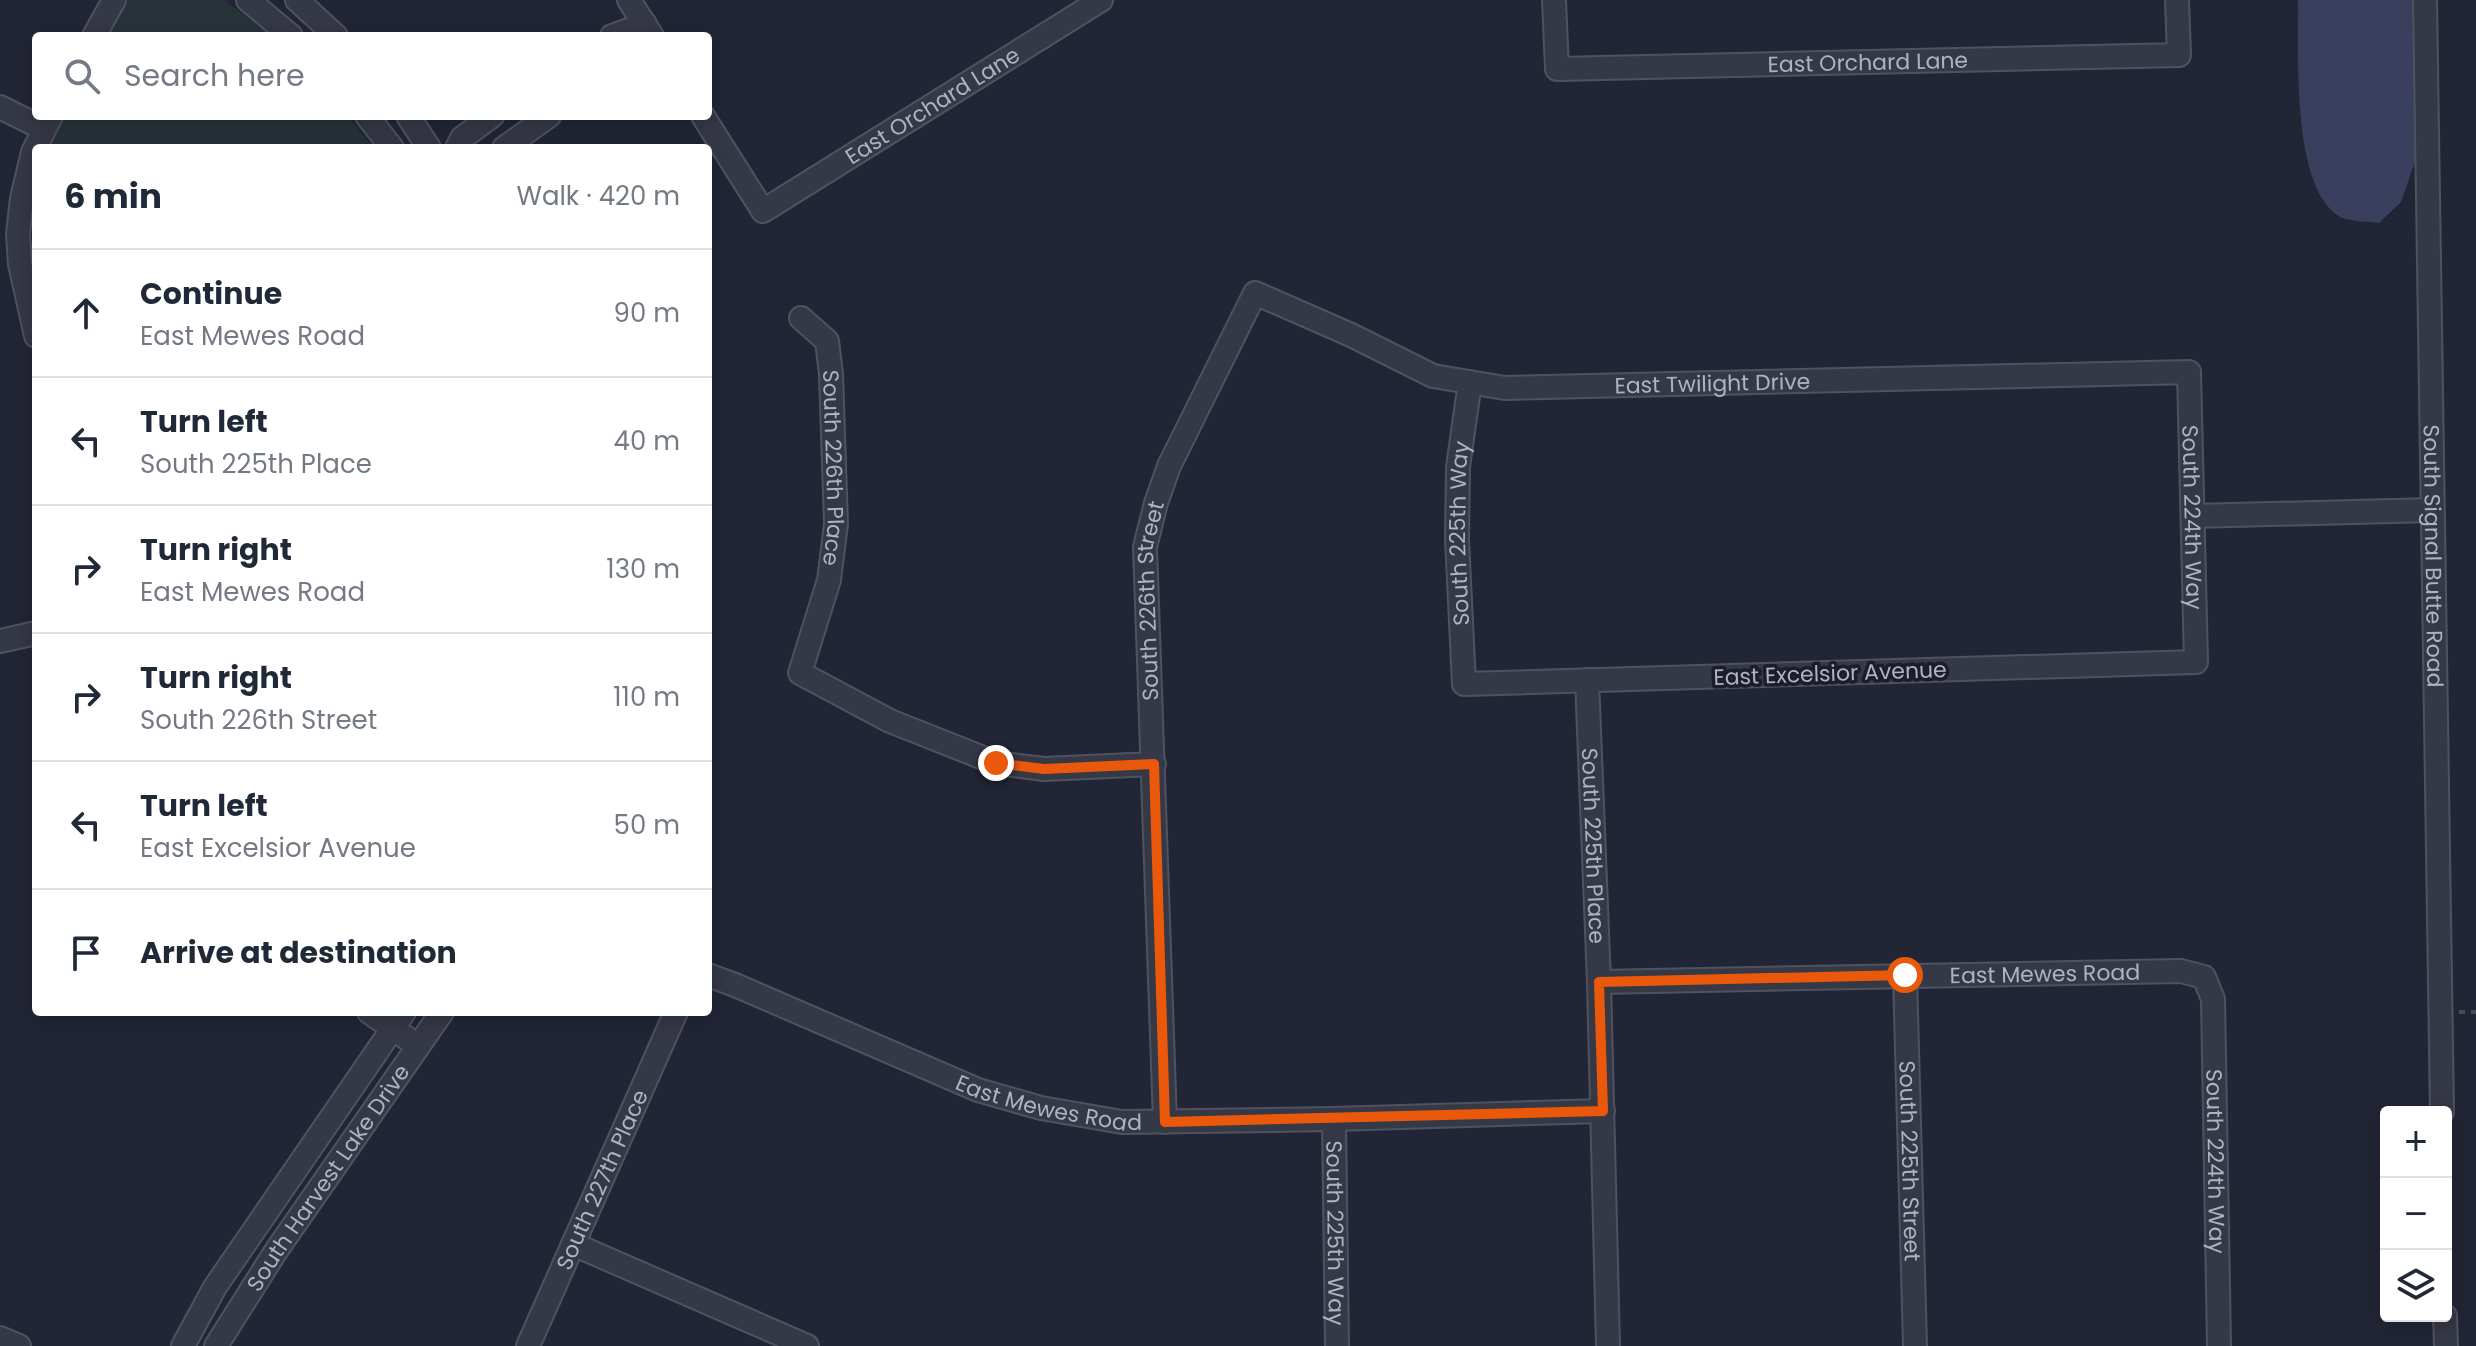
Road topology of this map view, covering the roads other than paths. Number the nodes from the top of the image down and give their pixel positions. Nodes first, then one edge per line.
1 (114, 0) edge
2 (248, 0) edge
3 (297, 0) edge
4 (629, 0) edge
5 (1101, 0) edge
6 (1554, 0) edge
7 (2177, 0) edge
8 (2425, 0) edge
9 (96, 32) edge
10 (286, 32) edge
11 (332, 32) edge
12 (645, 32) edge
13 (0, 107) edge
14 (32, 117) edge
15 (370, 120) edge
16 (411, 120) edge
17 (487, 120) edge
18 (543, 120) edge
19 (706, 120) edge
20 (48, 122) edge
21 (37, 144) edge
22 (389, 144) edge
23 (426, 144) edge
24 (459, 144) edge
25 (510, 144) edge
26 (32, 156) edge
27 (1255, 293) joint
28 (32, 318) edge
29 (801, 318) dead end
30 (2189, 372) joint
31 (1470, 382) junction
32 (2432, 510) junction
33 (2193, 516) junction
34 (32, 634) edge
35 (0, 641) edge
36 (2196, 662) joint
37 (1587, 680) junction
38 (1464, 684) joint
39 (1154, 764) junction
40 (1905, 975) junction
41 (712, 976) edge
42 (2204, 977) joint
43 (1599, 982) junction
44 (439, 1016) edge
45 (674, 1016) edge
46 (398, 1020) edge
47 (418, 1046) junction
48 (2442, 1106) edge
49 (1603, 1111) junction
50 (1334, 1119) junction
51 (1165, 1122) junction
52 (573, 1244) junction
53 (2445, 1322) edge
54 (0, 1338) edge
55 (19, 1346) edge
56 (183, 1346) edge
57 (216, 1346) edge
58 (528, 1346) edge
59 (807, 1346) edge
60 (1337, 1346) edge
61 (1608, 1346) edge
62 (1915, 1346) edge
63 (2219, 1346) edge
64 (2446, 1346) edge

1 - 9 street
2 - 10 street
3 - 11 street
4 - 12 street
5 - 19 street, East Orchard Lane
6 - 7 street, East Orchard Lane
8 - 32 street, South Signal Butte Road
13 - 14 street
15 - 22 street
16 - 23 street
17 - 24 street
18 - 25 street
20 - 21 street
26 - 28 street
27 - 31 street, East Twilight Drive
27 - 39 street, South 226th Street
29 - 39 street, South 226th Place
30 - 31 street, East Twilight Drive
30 - 33 street, South 224th Way
31 - 38 street, South 225th Way
32 - 33 street
32 - 48 street, South Signal Butte Road
33 - 36 street, South 224th Way
34 - 35 street
36 - 37 street, East Excelsior Avenue
37 - 38 street, East Excelsior Avenue
37 - 43 street, South 225th Place
39 - 51 street, South 226th Street
40 - 42 street, East Mewes Road
40 - 43 street, East Mewes Road
40 - 62 street, South 225th Street
41 - 51 street, East Mewes Road
42 - 63 street, South 224th Way
43 - 49 street, South 225th Place
44 - 47 street, South Harvest Lake Drive
45 - 52 street, South 227th Place
46 - 47 street
46 - 56 street, South Harvest Lake Drive
47 - 57 street, South Harvest Lake Drive
49 - 50 street, East Mewes Road
49 - 61 street, South 225th Place
50 - 51 street, East Mewes Road
50 - 60 street, South 225th Way
52 - 58 street, South 227th Place
52 - 59 street
53 - 64 street
54 - 55 street

